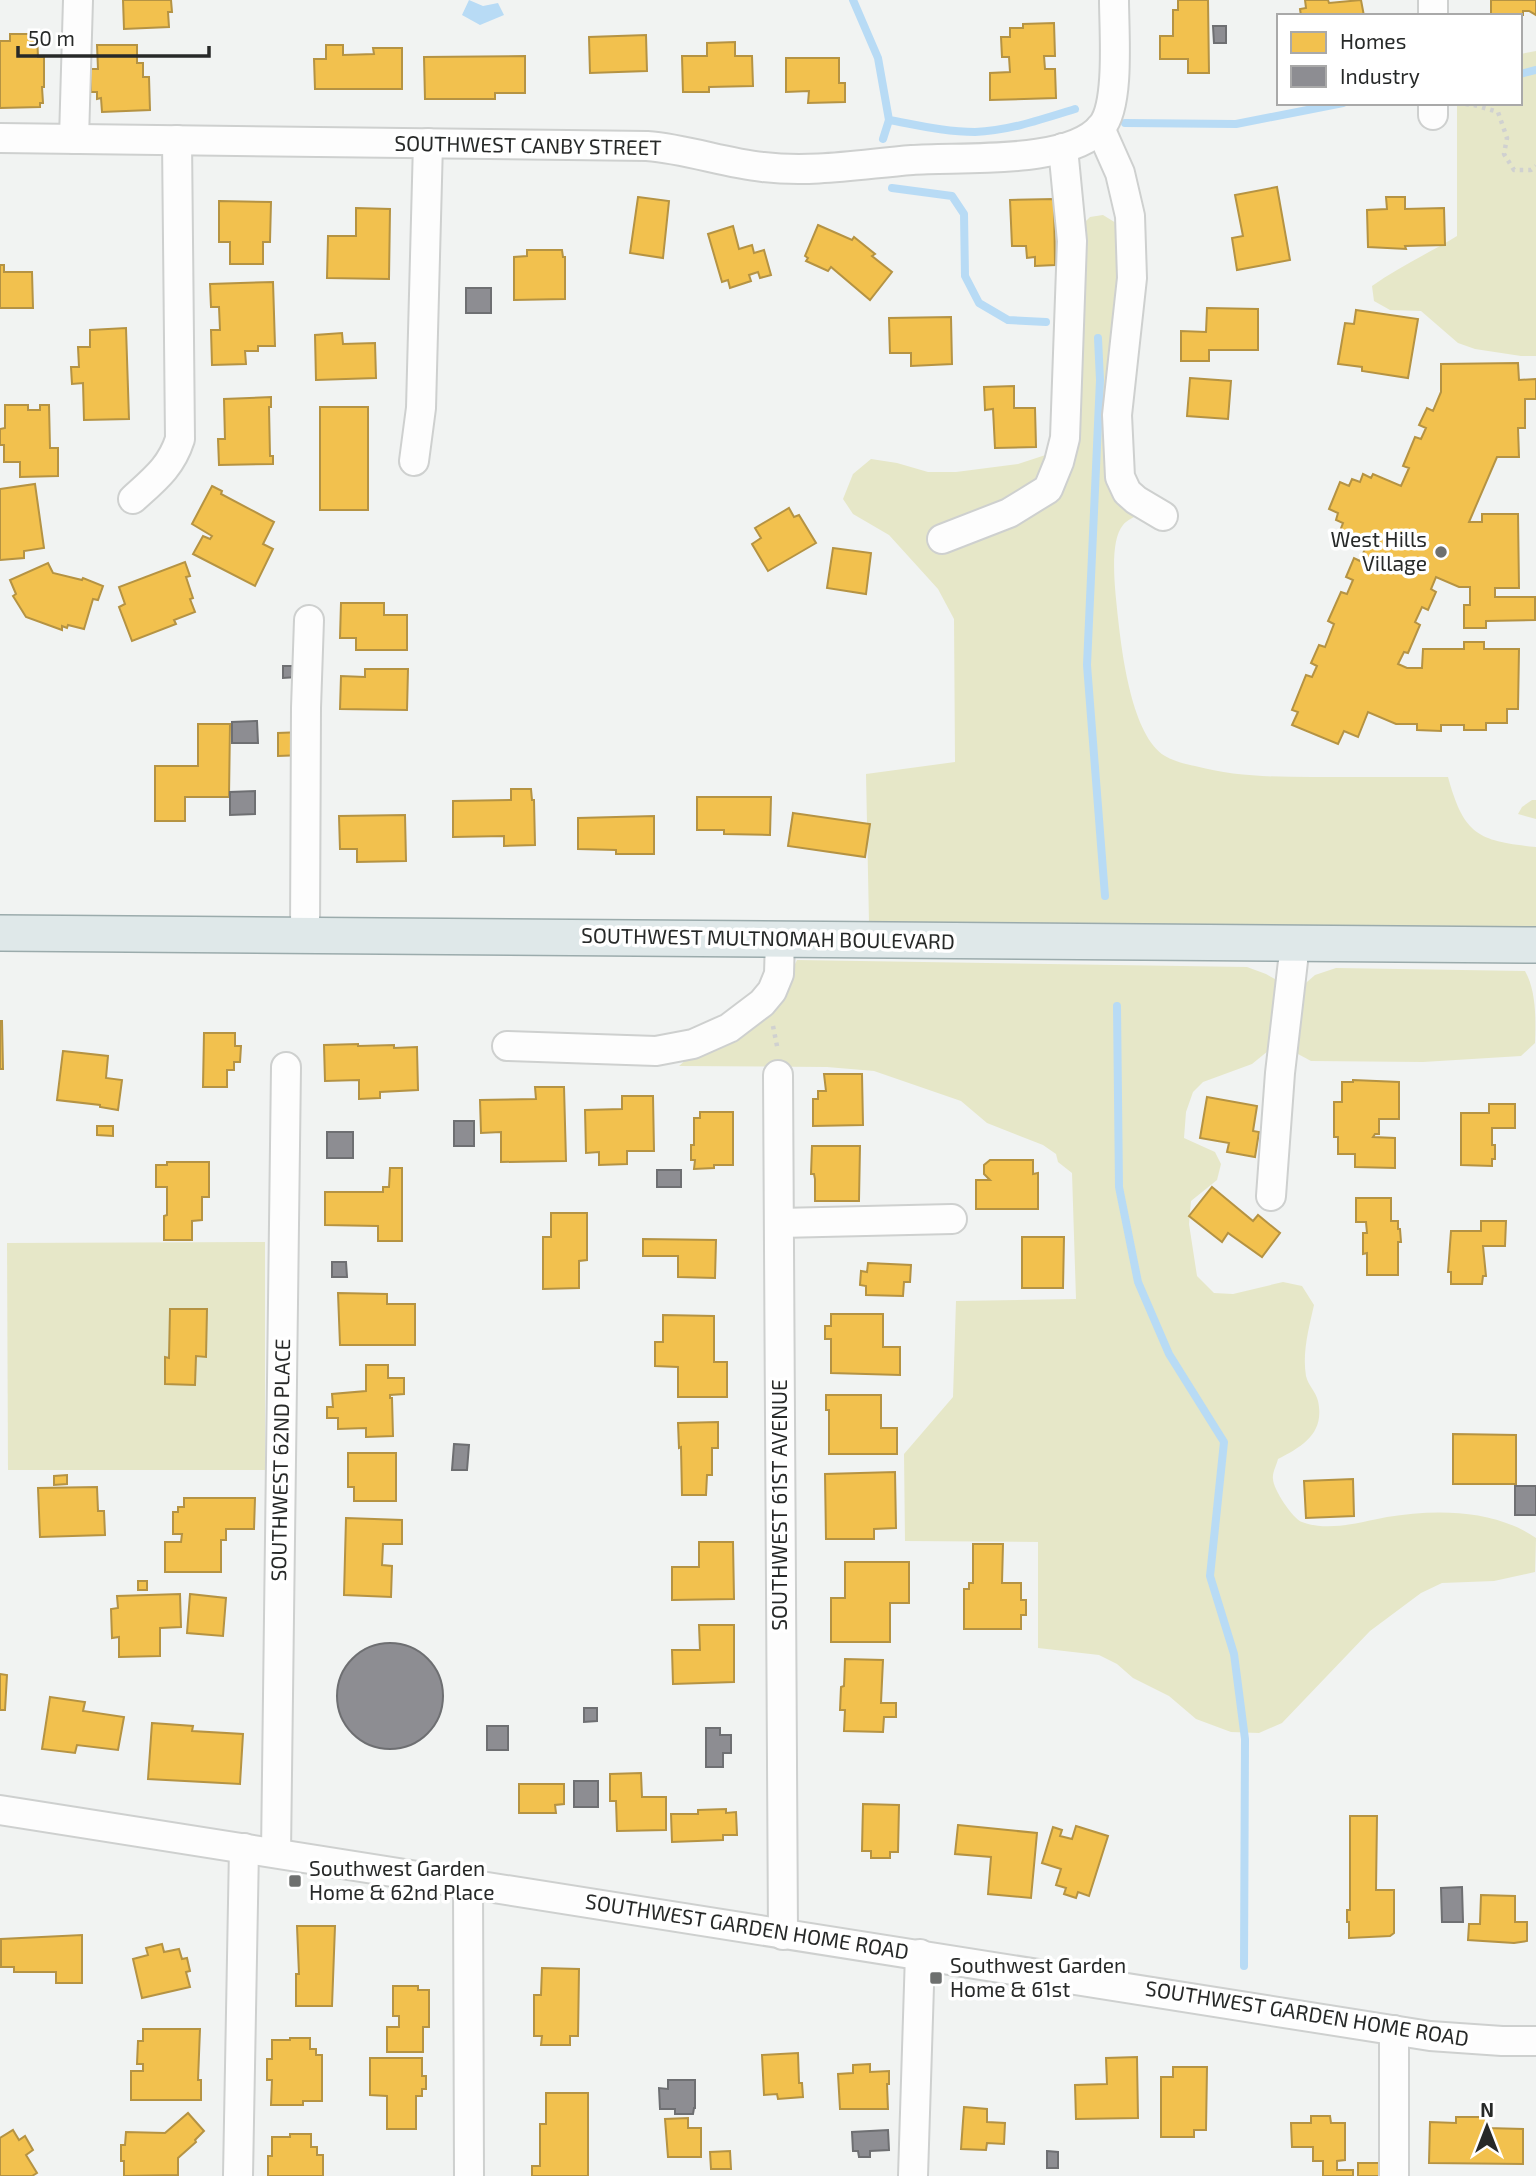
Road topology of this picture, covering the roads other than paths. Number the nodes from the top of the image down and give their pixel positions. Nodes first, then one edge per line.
1 (78, 0) edge
2 (1114, 0) edge
3 (1100, 128) junction
4 (0, 138) edge
5 (74, 139) junction
6 (177, 140) junction
7 (428, 143) junction
8 (1063, 148) junction
9 (414, 461) dead end
10 (133, 499) dead end
11 (1163, 516) dead end
12 (942, 539) dead end
13 (309, 620) dead end
14 (0, 933) edge
15 (305, 934) junction
16 (780, 939) junction
17 (1295, 944) junction
18 (1536, 945) edge
19 (507, 1046) dead end
20 (778, 1064) road end
21 (286, 1067) dead end
22 (1271, 1195) dead end
23 (952, 1219) dead end
24 (779, 1223) junction
25 (0, 1810) edge
26 (244, 1848) junction
27 (276, 1853) junction
28 (468, 1884) junction
29 (783, 1935) junction
30 (920, 1954) junction
31 (1394, 2030) junction
32 (1536, 2041) edge
33 (238, 2176) edge
34 (469, 2176) edge
35 (914, 2176) edge
36 (1394, 2176) edge

1 - 5 street
2 - 3 street
3 - 8 street, SOUTHWEST CANBY STREET
3 - 11 street
4 - 5 street, SOUTHWEST CANBY STREET
5 - 6 street, SOUTHWEST CANBY STREET
6 - 7 street, SOUTHWEST CANBY STREET
6 - 10 street
7 - 8 street, SOUTHWEST CANBY STREET
7 - 9 street
8 - 12 street
13 - 15 street
14 - 15 main road, SOUTHWEST MULTNOMAH BOULEVARD
15 - 16 main road, SOUTHWEST MULTNOMAH BOULEVARD
16 - 17 main road, SOUTHWEST MULTNOMAH BOULEVARD
16 - 19 street
17 - 18 main road, SOUTHWEST MULTNOMAH BOULEVARD
17 - 22 street
20 - 24 street, SOUTHWEST 61ST AVENUE
21 - 27 street, SOUTHWEST 62ND PLACE
23 - 24 street
24 - 29 street, SOUTHWEST 61ST AVENUE
25 - 26 street, SOUTHWEST GARDEN HOME ROAD
26 - 27 street, SOUTHWEST GARDEN HOME ROAD
26 - 33 street
27 - 28 street, SOUTHWEST GARDEN HOME ROAD
28 - 29 street, SOUTHWEST GARDEN HOME ROAD
28 - 34 street
29 - 30 street, SOUTHWEST GARDEN HOME ROAD
30 - 31 street, SOUTHWEST GARDEN HOME ROAD
30 - 35 street
31 - 32 street, SOUTHWEST GARDEN HOME ROAD
31 - 36 street

